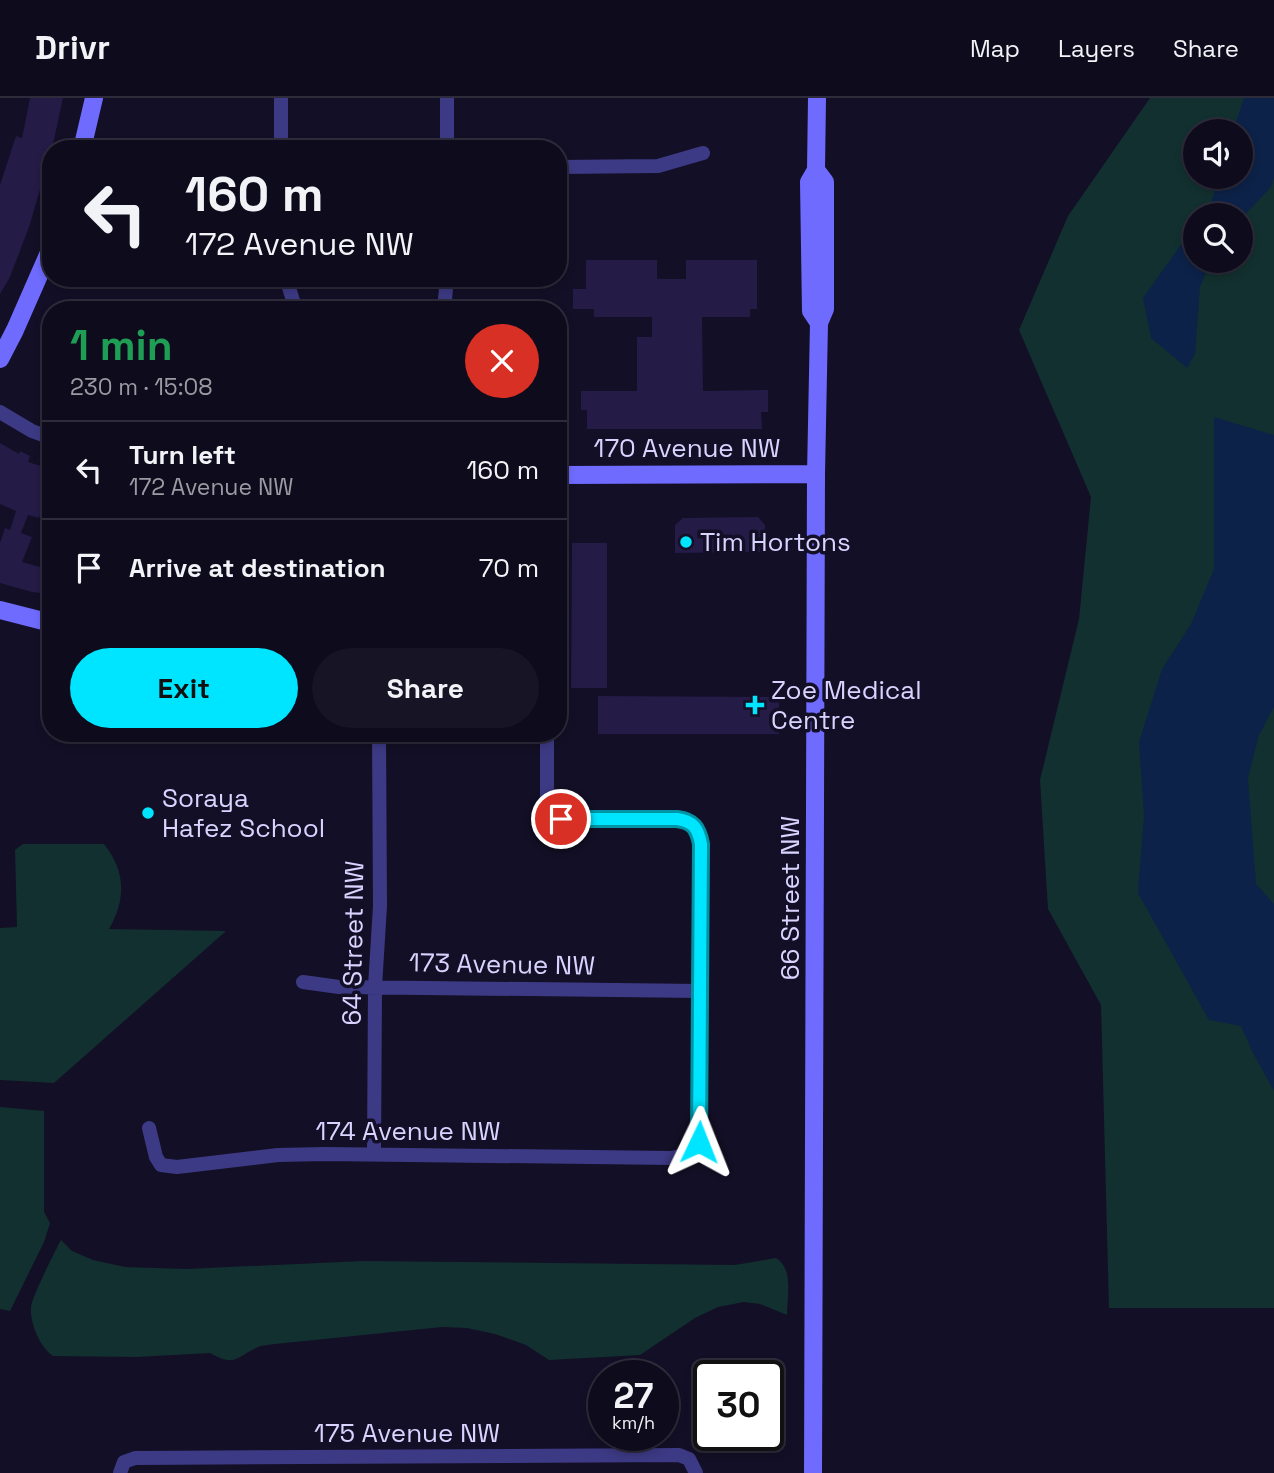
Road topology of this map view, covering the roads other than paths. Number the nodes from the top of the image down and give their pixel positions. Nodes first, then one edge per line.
1 (93, 98) edge
2 (281, 98) edge
3 (447, 98) edge
4 (817, 98) edge
5 (84, 140) edge
6 (281, 140) edge
7 (447, 140) edge
8 (703, 153) dead end
9 (567, 167) edge
10 (42, 269) edge
11 (0, 359) edge
12 (0, 412) edge
13 (42, 435) edge
14 (816, 474) junction
15 (567, 475) edge
16 (0, 610) edge
17 (42, 621) edge
18 (379, 742) edge
19 (547, 742) edge
20 (303, 982) dead end
21 (375, 987) junction
22 (700, 991) junction
23 (149, 1128) dead end
24 (374, 1154) junction
25 (494, 1457) junction
26 (324, 1466) edge
27 (122, 1467) edge
28 (494, 1473) edge
29 (696, 1473) edge
30 (813, 1473) edge

1 - 5 main road
2 - 6 street
3 - 7 street
4 - 14 main road, 66 Street NW
8 - 9 street
10 - 11 main road
12 - 13 street
14 - 15 main road, 170 Avenue NW
14 - 30 main road, 66 Street NW
16 - 17 main road
18 - 21 street, 64 Street NW
19 - 22 street
20 - 21 street, 173 Avenue NW
21 - 22 street, 173 Avenue NW
21 - 24 street, 64 Street NW
22 - 24 street, 174 Avenue NW
23 - 24 street, 174 Avenue NW
25 - 26 street, 175 Avenue NW
25 - 28 street
25 - 29 street, 175 Avenue NW
26 - 27 street, 175 Avenue NW

